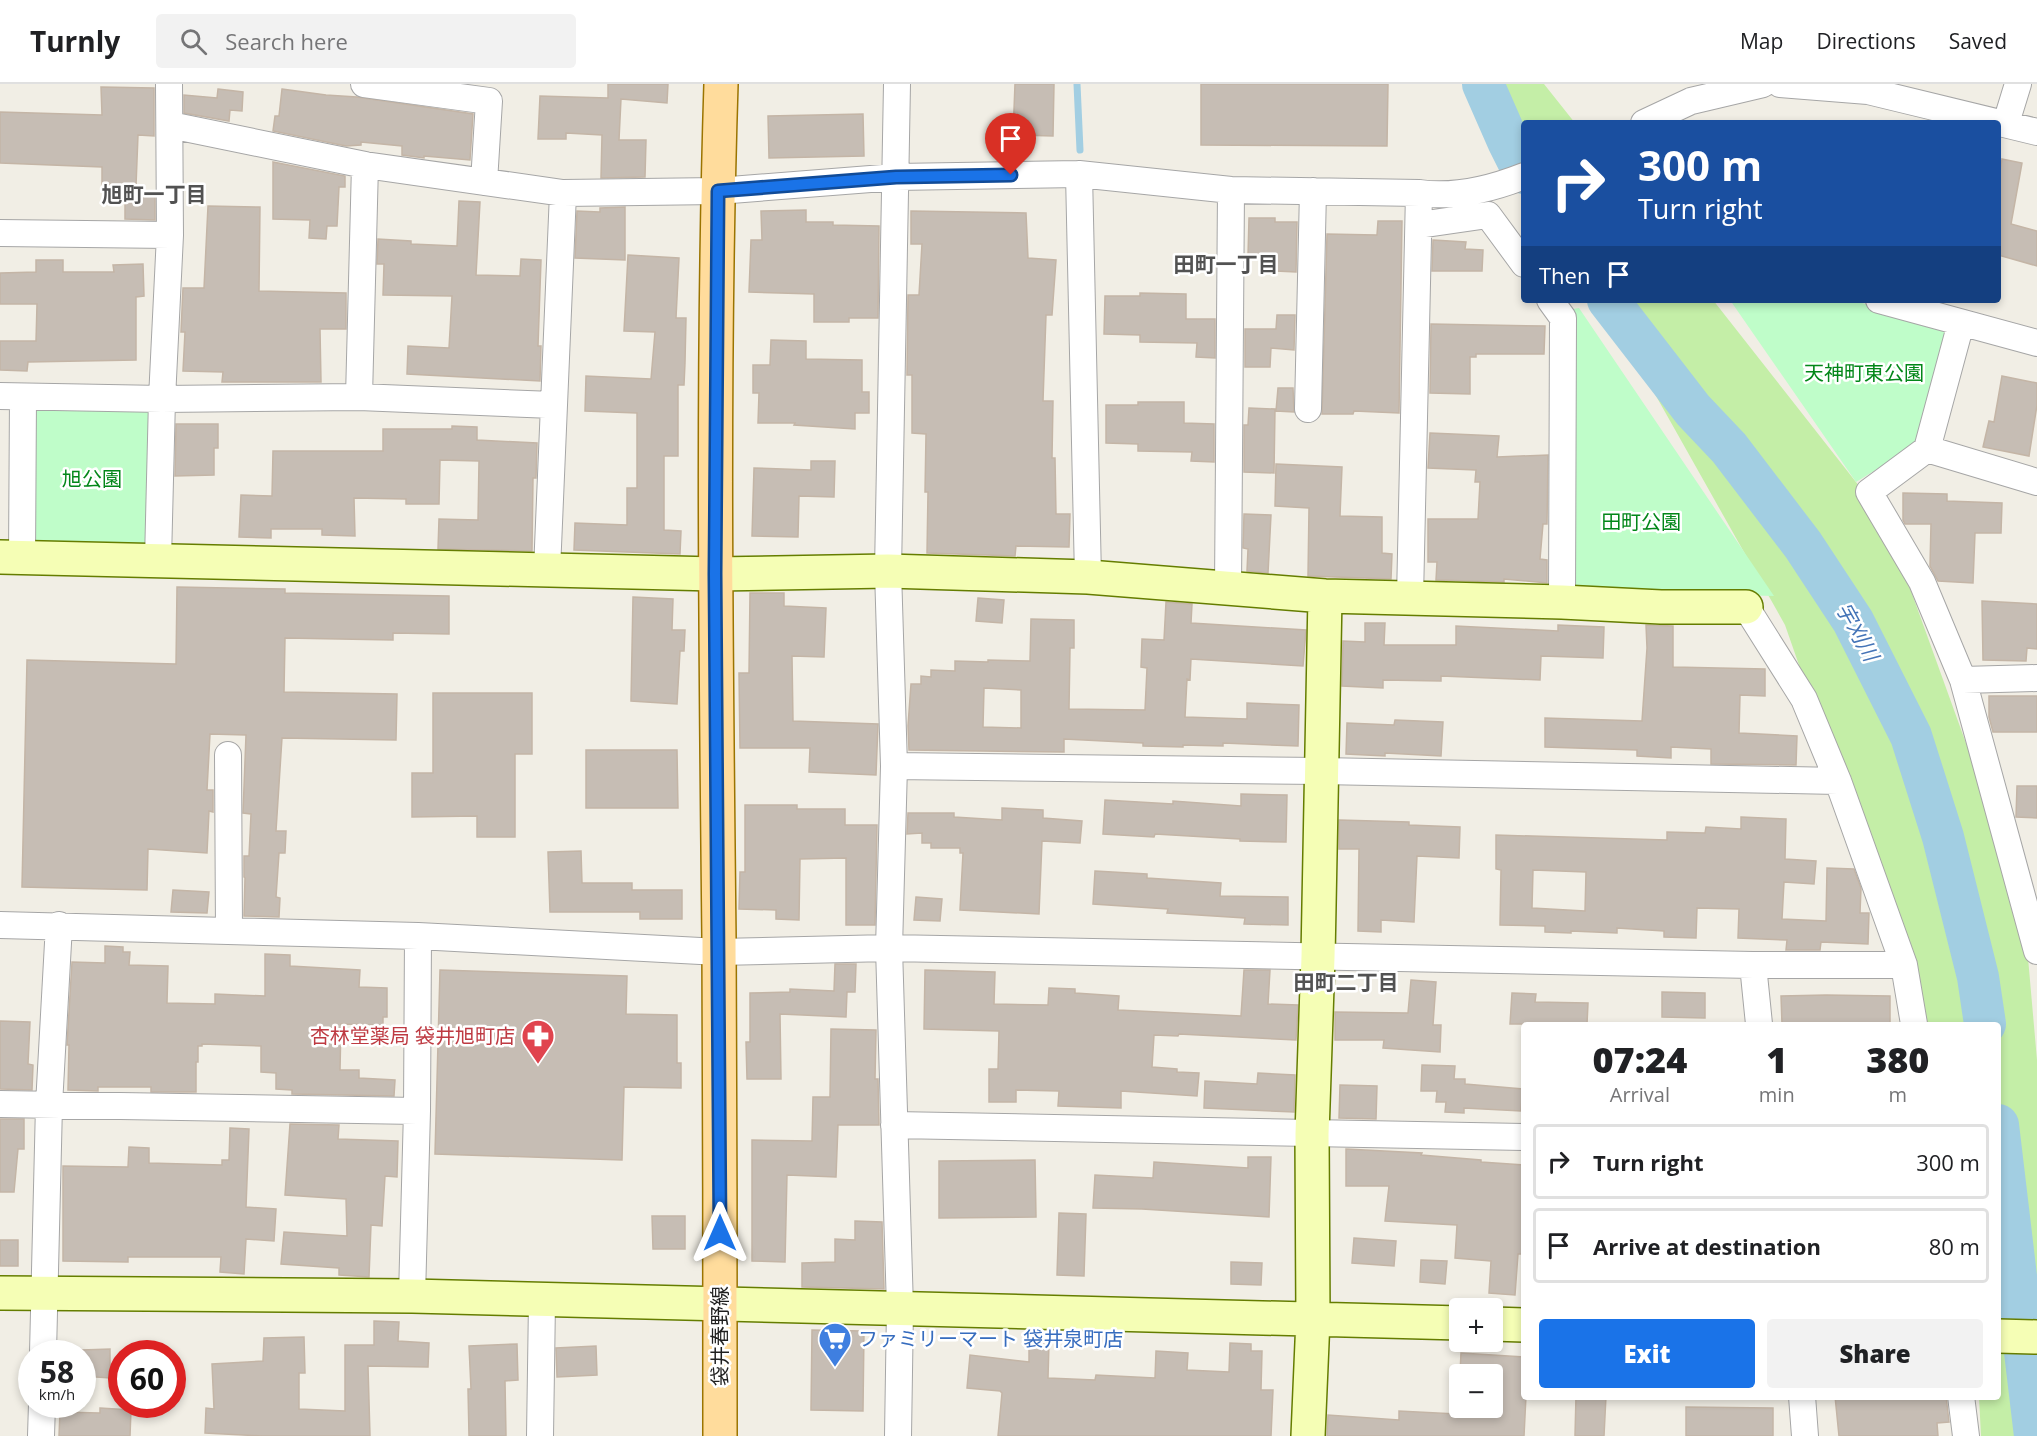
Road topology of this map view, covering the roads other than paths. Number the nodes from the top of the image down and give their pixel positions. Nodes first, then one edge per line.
1 (169, 84) edge
2 (364, 84) edge
3 (722, 84) edge
4 (897, 84) edge
5 (1763, 84) edge
6 (1780, 84) edge
7 (2018, 84) edge
8 (1650, 120) edge
9 (1993, 120) edge
10 (2001, 122) edge
11 (2006, 123) junction
12 (170, 125) junction
13 (2037, 132) edge
14 (365, 165) junction
15 (1079, 174) junction
16 (896, 177) junction
17 (1521, 177) edge
18 (484, 182) junction
19 (1231, 189) junction
20 (718, 191) junction
21 (1313, 191) junction
22 (563, 193) junction
23 (1430, 195) junction
24 (1419, 225) junction
25 (0, 233) edge
26 (170, 235) junction
27 (1521, 260) edge
28 (1552, 303) edge
29 (1890, 303) edge
30 (1961, 323) junction
31 (2037, 343) edge
32 (12, 396) edge
33 (358, 397) junction
34 (162, 399) junction
35 (553, 405) junction
36 (1308, 409) dead end
37 (1927, 449) junction
38 (2037, 482) edge
39 (11, 558) edge
40 (158, 560) junction
41 (547, 570) junction
42 (888, 571) junction
43 (715, 574) junction
44 (1088, 577) junction
45 (1228, 588) junction
46 (1325, 596) junction
47 (1410, 598) junction
48 (1562, 602) junction
49 (1746, 607) joint
50 (2037, 678) edge
51 (1963, 680) junction
52 (228, 755) dead end
53 (894, 766) junction
54 (1321, 771) junction
55 (1838, 781) junction
56 (0, 925) edge
57 (59, 925) junction
58 (229, 930) junction
59 (418, 936) junction
60 (889, 948) junction
61 (2037, 951) edge
62 (719, 952) junction
63 (1318, 957) junction
64 (1753, 965) junction
65 (1904, 965) junction
66 (1760, 1022) edge
67 (1914, 1022) edge
68 (0, 1104) edge
69 (49, 1105) junction
70 (417, 1111) junction
71 (894, 1125) junction
72 (1312, 1134) junction
73 (1521, 1137) edge
74 (0, 1293) edge
75 (44, 1294) junction
76 (412, 1296) junction
77 (542, 1301) junction
78 (720, 1303) junction
79 (900, 1308) junction
80 (1313, 1319) junction
81 (1449, 1323) edge
82 (1503, 1324) edge
83 (1521, 1325) edge
84 (2001, 1336) edge
85 (2037, 1337) edge
86 (43, 1340) edge
87 (1802, 1400) edge
88 (1962, 1400) edge
89 (42, 1418) edge
90 (41, 1436) edge
91 (540, 1436) edge
92 (720, 1436) edge
93 (898, 1436) edge
94 (1308, 1436) edge
95 (1805, 1436) edge
96 (1966, 1436) edge

1 - 12 street
2 - 18 street
3 - 20 main road, 袋井春野線
4 - 16 street
5 - 8 street
6 - 9 street
7 - 11 street
10 - 11 street
11 - 13 street
12 - 14 street
12 - 26 street
14 - 18 street
14 - 33 street
15 - 16 street
15 - 19 street
15 - 44 street
16 - 20 street
16 - 42 street
17 - 23 street
18 - 22 street
19 - 21 street
19 - 45 street
20 - 22 street
20 - 43 main road, 袋井春野線
21 - 23 street
21 - 36 street
22 - 35 street
23 - 24 street
24 - 27 street
24 - 47 street
25 - 26 street
26 - 34 street
28 - 48 street
29 - 30 street
30 - 31 street
30 - 37 street
32 - 34 street
32 - 39 street
33 - 34 street
33 - 35 street
34 - 40 street
35 - 41 street
37 - 38 street
37 - 51 street
39 - 40 street
40 - 41 street
41 - 43 street
42 - 43 street
42 - 44 street
42 - 53 street
43 - 62 main road, 袋井春野線
44 - 45 street
45 - 46 street
46 - 47 street
46 - 54 street
47 - 48 street
48 - 49 street
49 - 55 street
50 - 51 street
51 - 61 street
52 - 58 street
53 - 54 street
53 - 60 street
54 - 55 street
54 - 63 street
55 - 65 street
56 - 57 street
57 - 58 street
57 - 69 street
58 - 59 street
59 - 62 street
59 - 70 street
60 - 62 street
60 - 63 street
60 - 71 street
62 - 78 main road, 袋井春野線
63 - 64 street
63 - 72 street
64 - 65 street
64 - 66 street
65 - 67 street
68 - 69 street
69 - 70 street
69 - 75 street
70 - 76 street
71 - 72 street
71 - 79 street
72 - 73 street
72 - 80 street
74 - 75 street
75 - 76 street
75 - 86 street
76 - 77 street
77 - 78 street
77 - 91 street
78 - 79 street
78 - 92 main road, 袋井春野線
79 - 80 street
79 - 93 street
80 - 81 street
80 - 94 street
82 - 83 street
84 - 85 street
87 - 95 street
88 - 96 street
89 - 90 street

